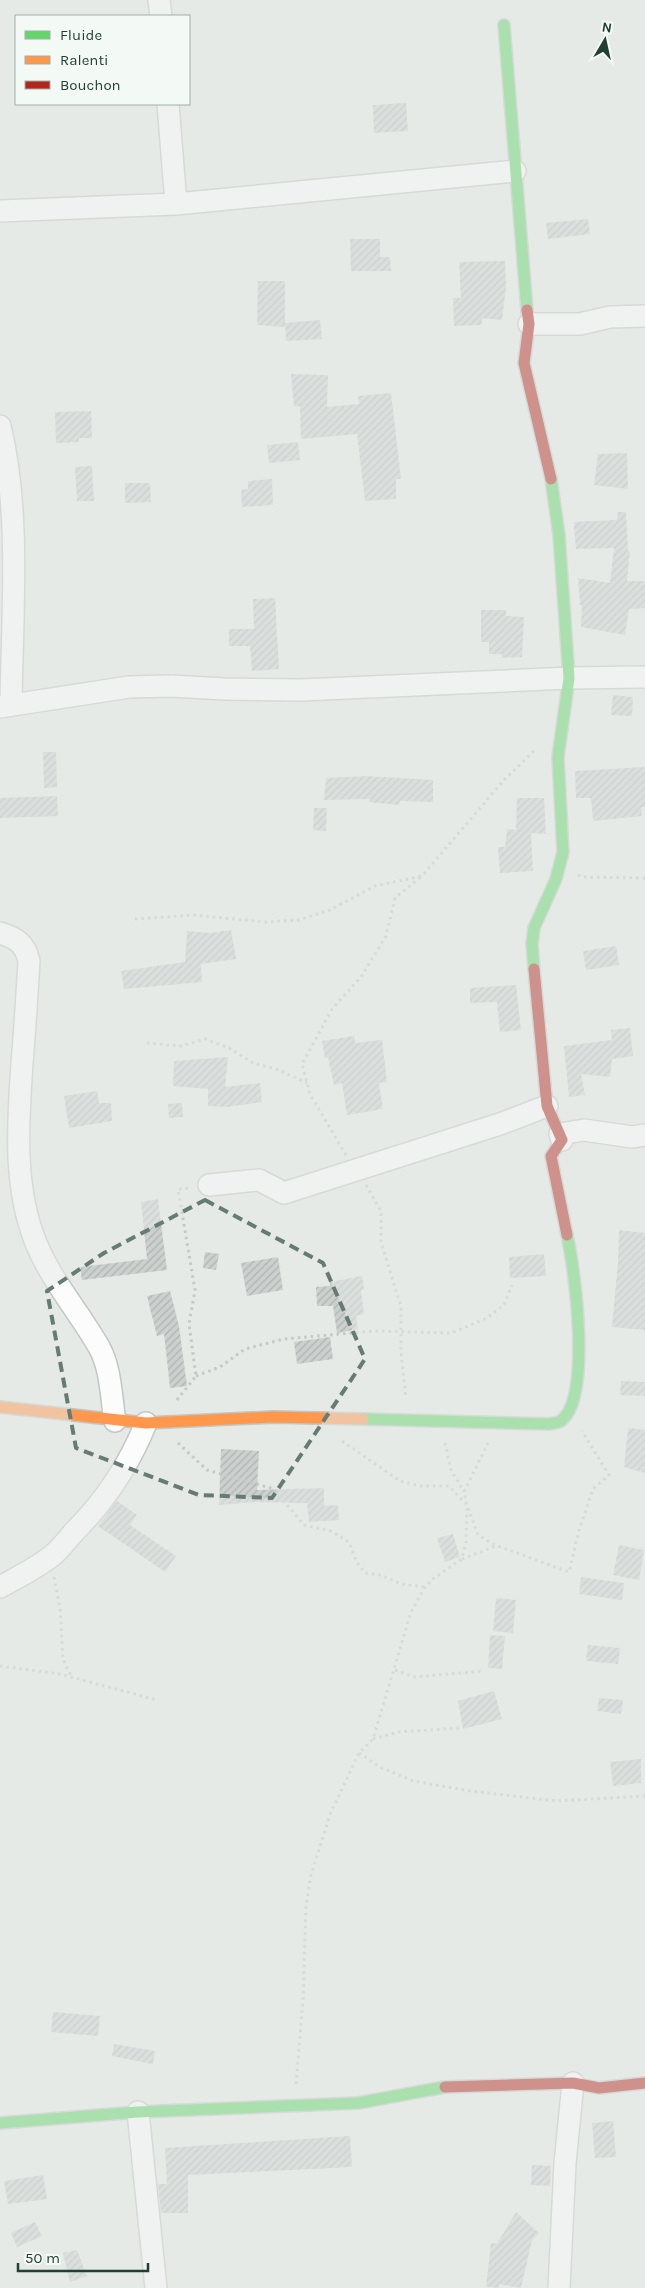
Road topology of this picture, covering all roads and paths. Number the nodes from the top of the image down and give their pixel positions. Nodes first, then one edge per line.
1 (160, 0) edge
2 (161, 15) edge
3 (504, 25) dead end
4 (168, 105) edge
5 (515, 171) junction
6 (176, 204) junction
7 (0, 211) edge
8 (645, 316) edge
9 (529, 324) junction
10 (0, 426) edge
11 (645, 677) edge
12 (569, 678) junction
13 (5, 706) edge
14 (540, 745) dead end
15 (561, 864) junction
16 (422, 876) junction
17 (645, 878) edge
18 (135, 919) dead end
19 (0, 933) edge
20 (147, 1043) dead end
21 (307, 1083) junction
22 (547, 1106) junction
23 (645, 1135) edge
24 (562, 1140) junction
25 (356, 1170) junction
26 (209, 1185) joint
27 (512, 1285) dead end
28 (402, 1332) junction
29 (196, 1376) junction
30 (0, 1408) edge
31 (571, 1411) junction
32 (316, 1418) junction
33 (115, 1420) junction
34 (413, 1420) junction
35 (440, 1421) junction
36 (500, 1422) junction
37 (146, 1423) junction
38 (175, 1441) dead end
39 (464, 1492) junction
40 (467, 1506) junction
41 (497, 1546) junction
42 (54, 1554) junction
43 (462, 1559) junction
44 (0, 1587) edge
45 (425, 1587) junction
46 (0, 1666) edge
47 (395, 1670) junction
48 (484, 1672) dead end
49 (71, 1677) junction
50 (157, 1700) dead end
51 (458, 1728) dead end
52 (373, 1739) junction
53 (359, 1753) junction
54 (645, 1796) edge
55 (573, 2083) junction
56 (645, 2083) edge
57 (294, 2105) junction
58 (138, 2112) junction
59 (0, 2123) edge
60 (156, 2288) edge
61 (559, 2288) edge

1 - 2 street
3 - 5 street
4 - 6 street
5 - 6 street
5 - 9 street
6 - 7 street
8 - 9 street
9 - 12 street
10 - 13 street
11 - 12 street
12 - 13 street
12 - 15 street
14 - 16 path
15 - 17 path
15 - 22 street
16 - 18 path
16 - 21 path
19 - 33 street
20 - 21 path
21 - 25 path
22 - 24 street
22 - 25 street
23 - 24 street
24 - 31 street
25 - 26 street
25 - 28 path
26 - 29 path
27 - 28 path
28 - 29 path
28 - 34 path
29 - 37 path
30 - 33 street
31 - 36 street
31 - 41 path
32 - 34 street
32 - 37 street
32 - 40 path
33 - 37 street
34 - 35 street
35 - 36 street
35 - 39 path
36 - 39 path
37 - 42 street
38 - 45 path
39 - 40 path
40 - 41 path
40 - 43 path
41 - 43 path
42 - 44 street
42 - 49 path
43 - 45 path
45 - 47 path
46 - 49 path
47 - 48 path
47 - 52 path
49 - 50 path
51 - 52 path
52 - 53 path
53 - 54 path
53 - 57 path
55 - 56 street
55 - 57 street
55 - 61 street
57 - 58 street
58 - 59 street
58 - 60 street

